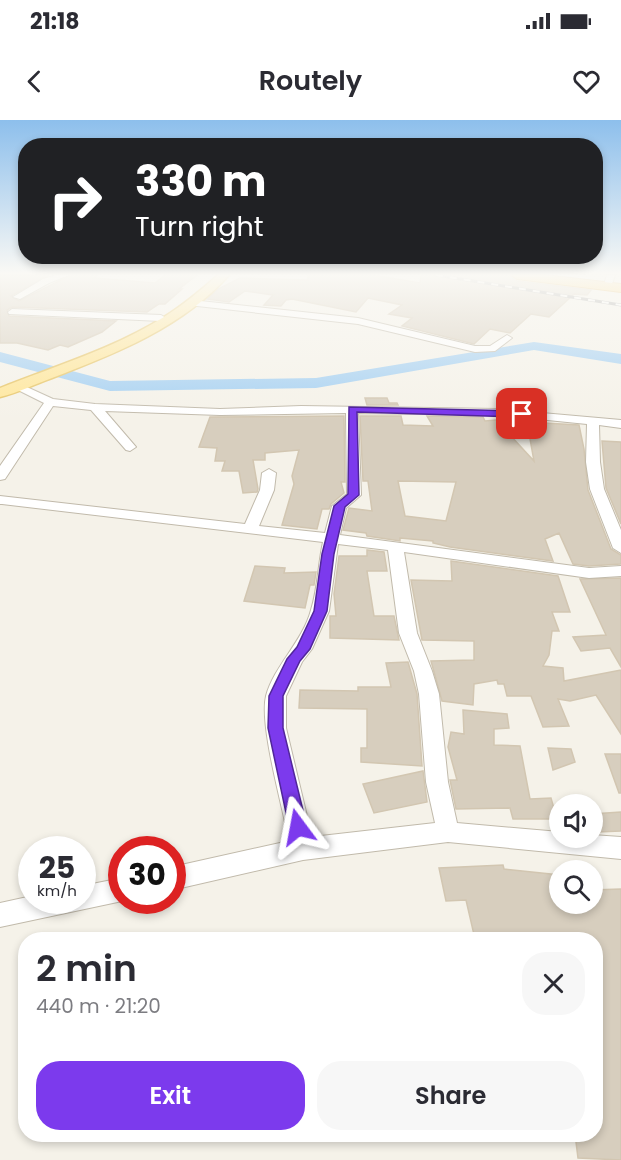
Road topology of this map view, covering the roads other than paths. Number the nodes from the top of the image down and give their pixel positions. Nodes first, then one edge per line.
1 (150, 324) edge
2 (159, 324) edge
3 (369, 324) edge
4 (507, 338) dead end
5 (61, 367) junction
6 (33, 376) junction
7 (18, 386) junction
8 (0, 387) edge
9 (0, 393) edge
10 (50, 402) junction
11 (95, 407) junction
12 (352, 409) junction
13 (593, 420) junction
14 (621, 424) edge
15 (130, 447) dead end
16 (269, 473) dead end
17 (0, 476) edge
18 (0, 482) edge
19 (1, 503) edge
20 (250, 530) junction
21 (332, 540) junction
22 (395, 546) junction
23 (621, 548) edge
24 (621, 572) edge
25 (448, 832) junction
26 (621, 848) edge
27 (303, 849) junction
28 (186, 876) edge
29 (18, 911) edge
30 (0, 915) edge

1 - 5 main road
2 - 5 main road
3 - 4 street
5 - 6 main road
6 - 7 main road
6 - 8 main road
7 - 9 main road
7 - 10 street
10 - 11 street
10 - 17 street
11 - 12 street
11 - 15 street
12 - 13 street
12 - 21 street
13 - 14 street
13 - 23 street
16 - 20 street
18 - 19 street
19 - 20 street
20 - 21 street
21 - 22 street
21 - 27 street
22 - 24 street
22 - 25 street
25 - 26 street
25 - 27 street
27 - 28 street
29 - 30 street

